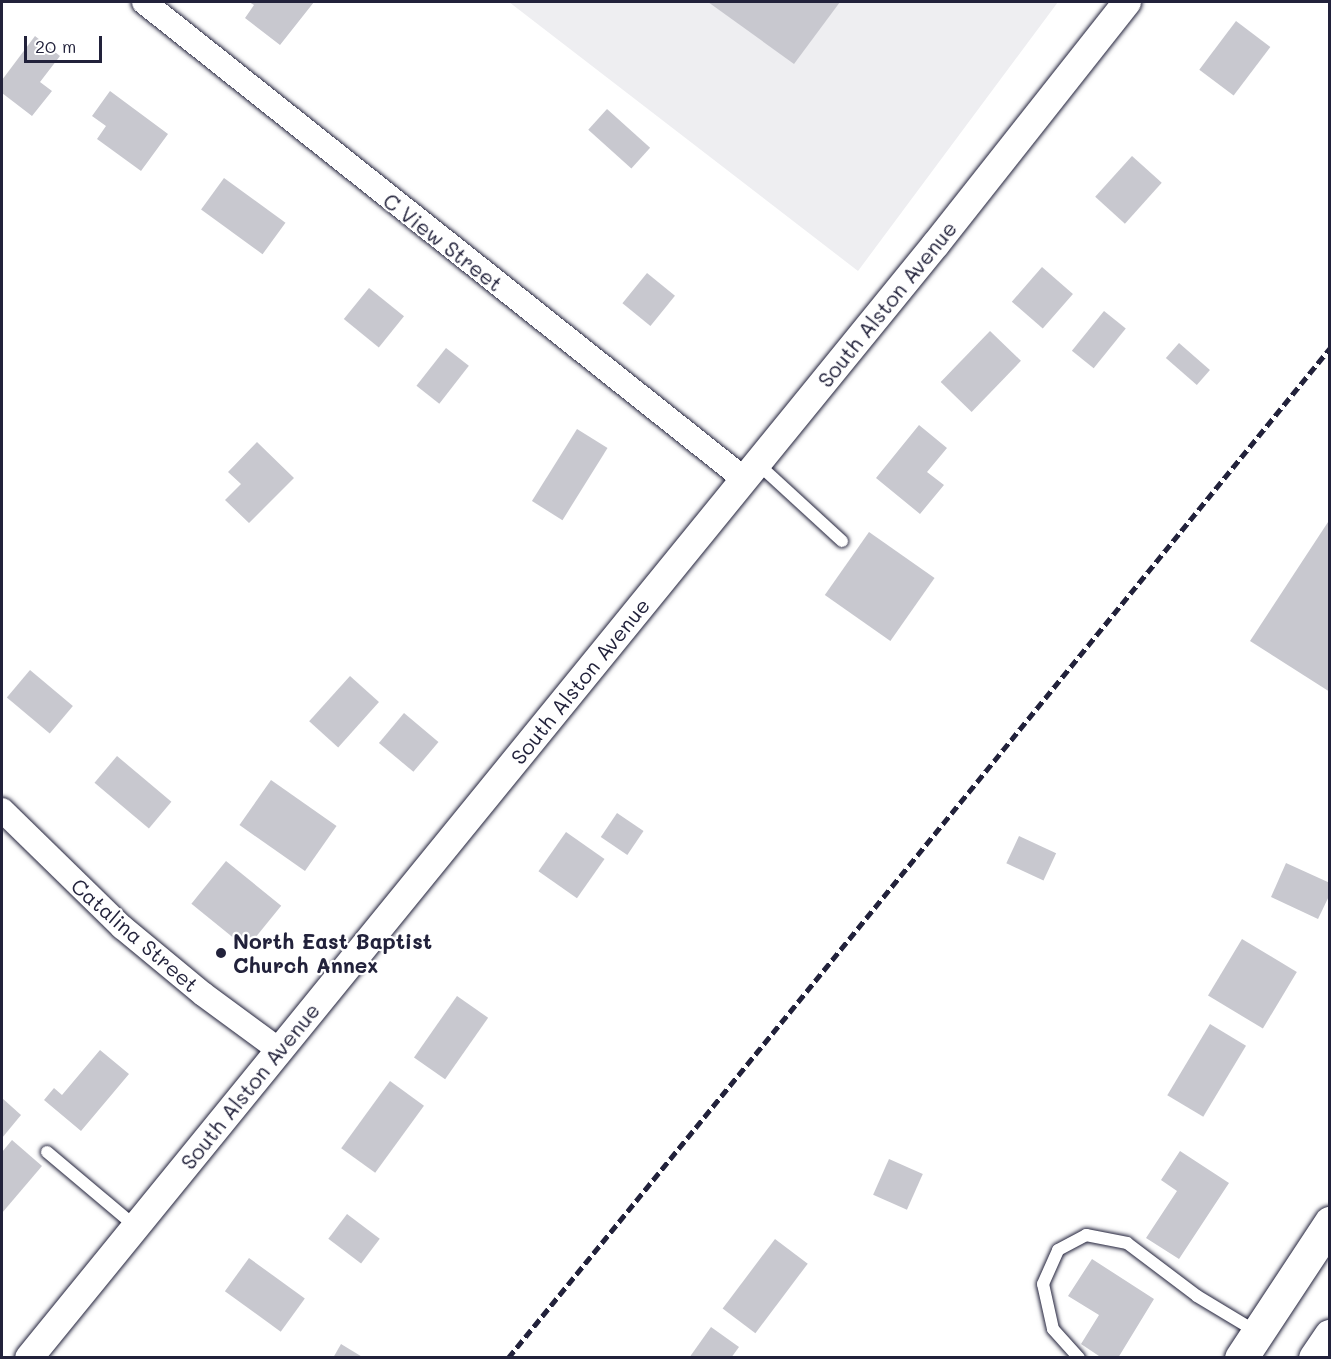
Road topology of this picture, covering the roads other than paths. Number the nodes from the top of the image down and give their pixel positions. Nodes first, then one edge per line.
1 (144, 2) edge
2 (1127, 2) edge
3 (751, 471) junction
4 (842, 541) dead end
5 (2, 810) edge
6 (279, 1050) junction
7 (46, 1152) dead end
8 (1329, 1223) edge
9 (135, 1226) junction
10 (1329, 1336) edge
11 (1250, 1345) edge
12 (28, 1358) edge
13 (1079, 1358) edge
14 (1315, 1358) edge

1 - 3 street, C View Street
2 - 3 street, South Alston Avenue
3 - 4 lane
3 - 6 street, South Alston Avenue
5 - 6 street, Catalina Street
6 - 9 street, South Alston Avenue
7 - 9 lane
8 - 11 main road
9 - 12 street, South Alston Avenue
10 - 14 main road
11 - 13 lane

